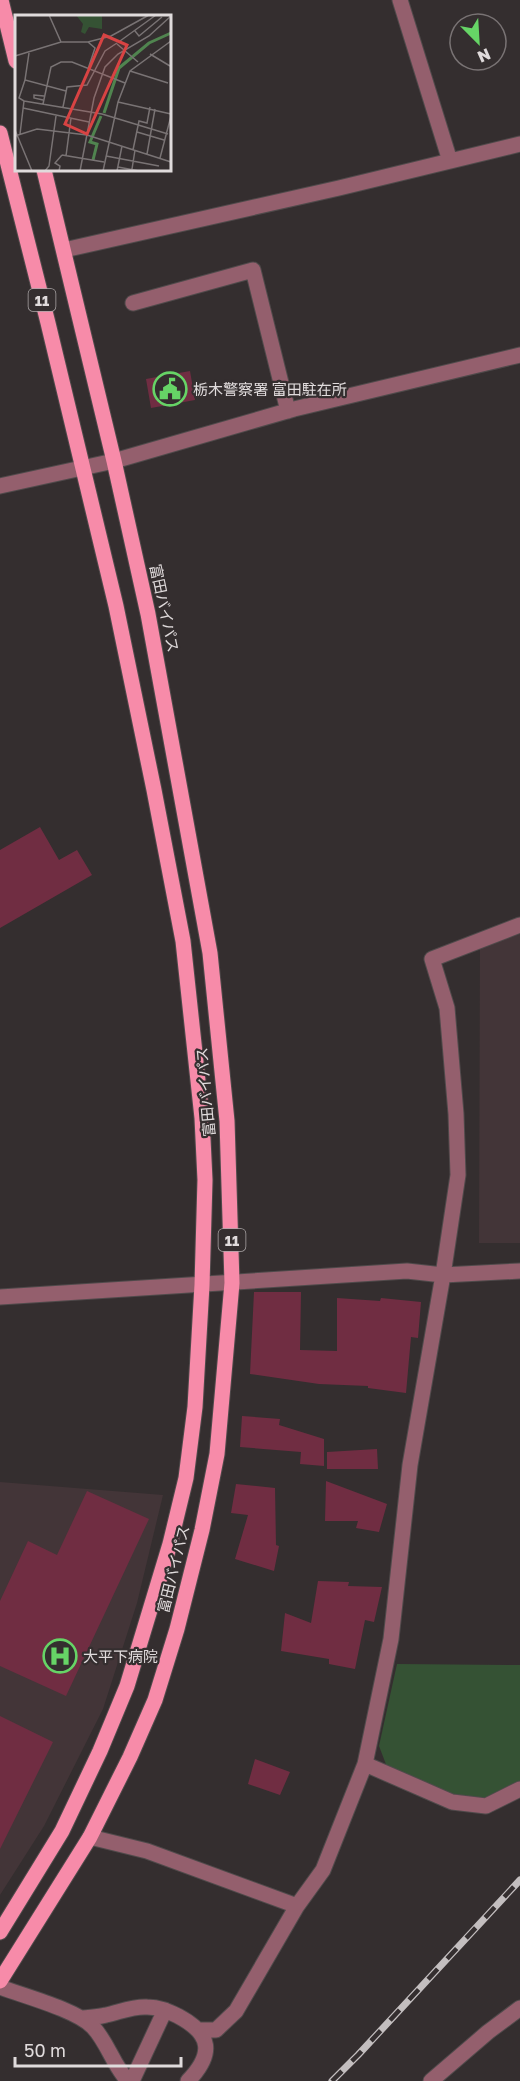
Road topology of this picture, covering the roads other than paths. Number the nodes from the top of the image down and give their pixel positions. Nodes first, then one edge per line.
1 (1, 0) edge
2 (400, 0) edge
3 (15, 57) edge
4 (0, 133) edge
5 (520, 144) edge
6 (450, 161) junction
7 (44, 171) edge
8 (64, 250) junction
9 (133, 303) dead end
10 (520, 355) edge
11 (288, 411) junction
12 (114, 461) junction
13 (82, 468) junction
14 (0, 486) edge
15 (520, 925) edge
16 (520, 1271) edge
17 (443, 1275) junction
18 (232, 1283) junction
19 (202, 1285) junction
20 (0, 1297) edge
21 (365, 1764) junction
22 (520, 1789) edge
23 (90, 1837) junction
24 (297, 1906) junction
25 (0, 1932) edge
26 (0, 1981) edge
27 (0, 1987) edge
28 (520, 2008) edge
29 (165, 2010) junction
30 (83, 2018) junction
31 (200, 2031) junction
32 (130, 2081) edge
33 (188, 2081) edge
34 (431, 2081) edge

1 - 3 main road
2 - 6 street
4 - 13 main road, 富田バイパス / 11
5 - 6 street
6 - 8 street
7 - 8 main road, 富田バイパス / 11
8 - 12 main road, 富田バイパス / 11
9 - 11 street
10 - 11 street
11 - 12 street
12 - 13 street
12 - 18 main road, 富田バイパス / 11
13 - 14 street
13 - 19 main road, 富田バイパス / 11
15 - 17 street
16 - 17 street
17 - 18 street
17 - 21 street
18 - 19 street
18 - 23 main road, 富田バイパス / 11
19 - 20 street
19 - 25 main road, 富田バイパス / 11
21 - 22 street
21 - 24 street
23 - 24 street
23 - 26 main road, 富田バイパス / 11
24 - 31 street
27 - 30 street
28 - 34 street
29 - 30 street
29 - 31 street
29 - 32 street
30 - 32 street
31 - 33 street

